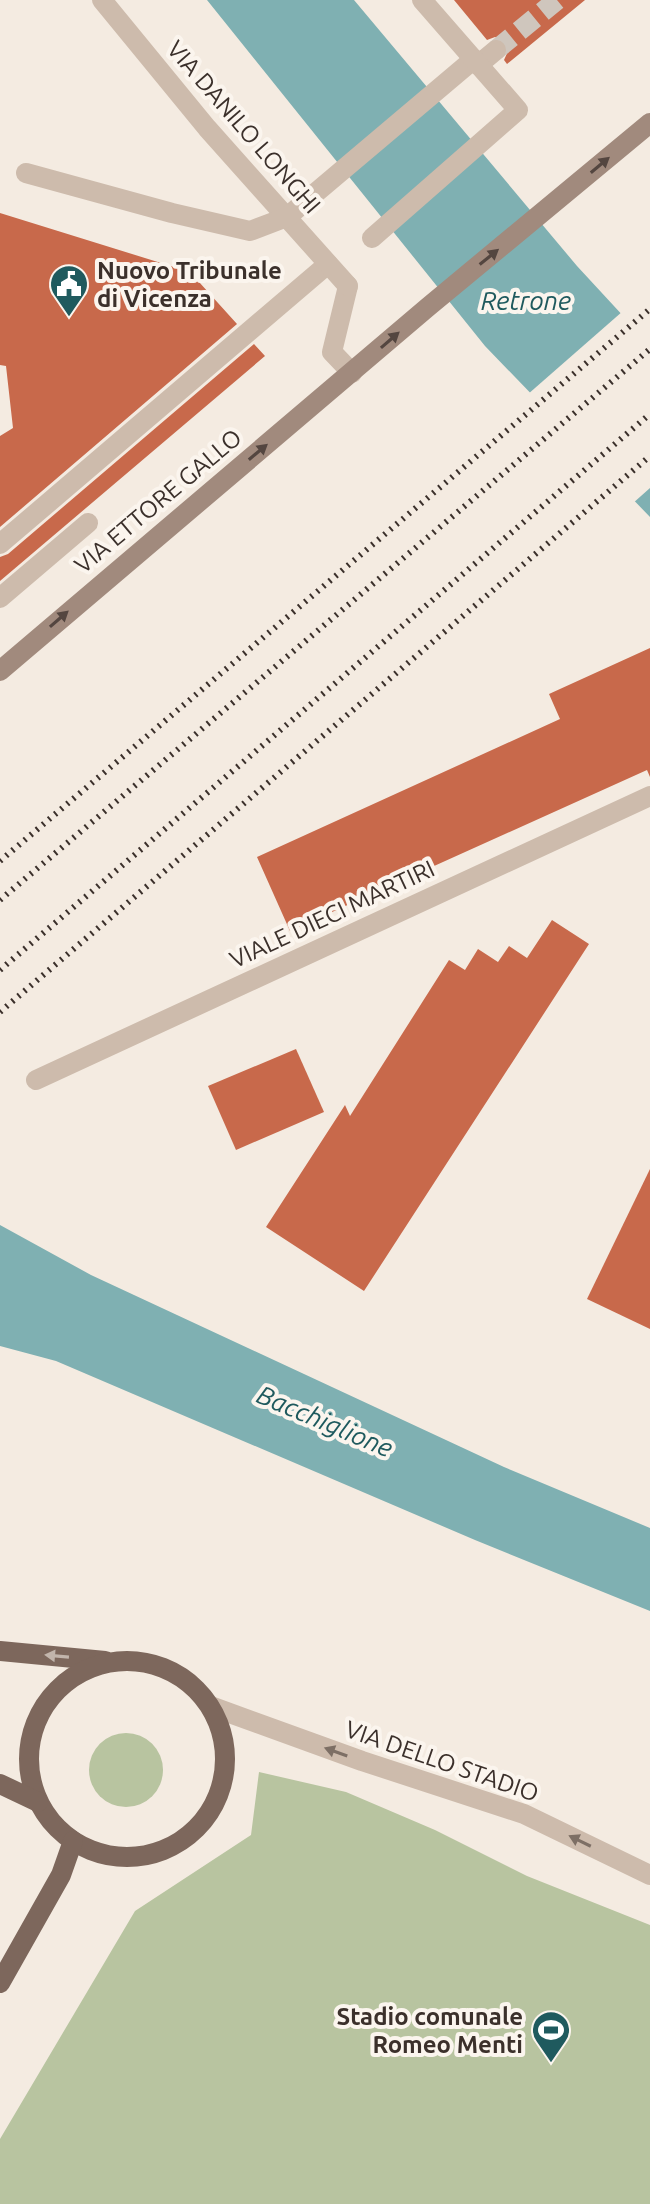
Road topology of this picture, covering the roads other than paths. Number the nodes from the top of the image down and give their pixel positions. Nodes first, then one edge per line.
1 (102, 0) edge
2 (422, 0) edge
3 (496, 50) tunnel mouth
4 (476, 62) junction
5 (650, 123) edge
6 (26, 173) dead end
7 (287, 217) junction
8 (372, 238) dead end
9 (328, 264) junction
10 (352, 373) junction
11 (88, 523) dead end
12 (0, 544) edge
13 (0, 598) edge
14 (0, 671) edge
15 (650, 796) edge
16 (36, 1080) dead end
17 (0, 1651) edge
18 (113, 1661) junction
19 (213, 1707) junction
20 (0, 1784) edge
21 (38, 1802) junction
22 (73, 1841) junction
23 (650, 1875) edge
24 (0, 1983) edge

1 - 7 street, VIA DANILO LONGHI
2 - 4 street
3 - 4 street, VIA DANILO LONGHI
4 - 7 street, VIA DANILO LONGHI
4 - 8 street
10 -> 5 main road, VIA ETTORE GALLO
6 - 7 street, VIA DANILO LONGHI
7 - 9 street, VIA DANILO LONGHI
9 - 10 street, VIA DANILO LONGHI
9 - 12 street
14 -> 10 main road, VIA ETTORE GALLO
11 - 13 street
15 - 16 street, VIALE DIECI MARTIRI
18 -> 17 main road, VIA DELLO STADIO
18 - 19 main road, VIA DELLO STADIO
18 - 21 main road, VIA DELLO STADIO
19 - 22 main road, VIA DELLO STADIO
23 -> 19 street, VIA DELLO STADIO
20 - 21 main road, VIA DELLO STADIO
21 - 22 main road, VIA DELLO STADIO
22 - 24 main road

